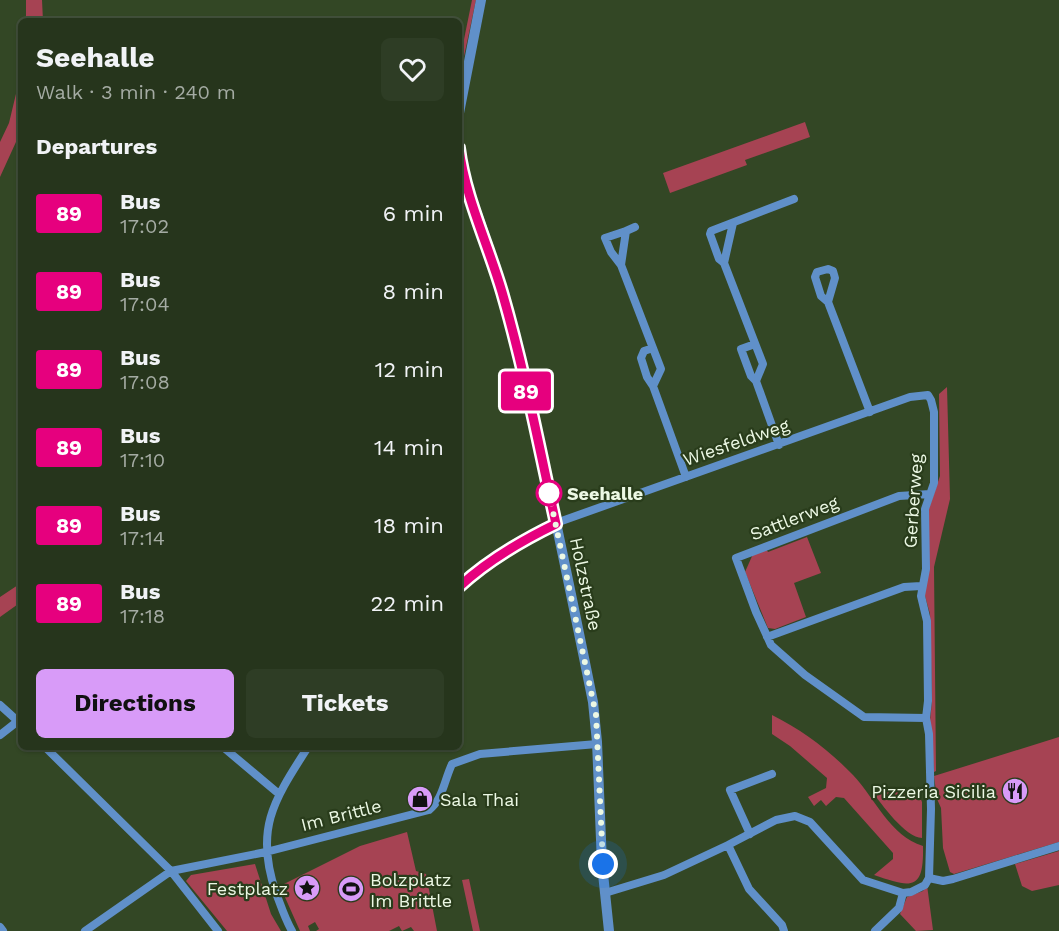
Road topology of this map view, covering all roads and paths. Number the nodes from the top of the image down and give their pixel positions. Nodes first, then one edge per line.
1 (481, 0) edge
2 (462, 98) edge
3 (462, 166) edge
4 (795, 199) dead end
5 (733, 223) junction
6 (635, 227) dead end
7 (626, 231) junction
8 (724, 263) junction
9 (621, 265) junction
10 (828, 302) dead end
11 (755, 344) junction
12 (653, 348) junction
13 (756, 381) junction
14 (653, 386) junction
15 (928, 395) joint
16 (870, 412) junction
17 (779, 445) junction
18 (686, 477) junction
19 (930, 494) junction
20 (556, 524) junction
21 (462, 584) edge
22 (921, 586) junction
23 (766, 637) junction
24 (0, 705) edge
25 (926, 718) junction
26 (18, 722) edge
27 (18, 724) edge
28 (0, 735) edge
29 (597, 744) junction
30 (48, 750) edge
31 (228, 750) edge
32 (306, 750) edge
33 (772, 774) dead end
34 (279, 794) junction
35 (750, 834) junction
36 (728, 845) junction
37 (1059, 846) edge
38 (266, 852) junction
39 (171, 871) junction
40 (929, 878) junction
41 (903, 892) junction
42 (605, 893) junction
43 (0, 927) edge
44 (3, 931) edge
45 (85, 931) edge
46 (218, 931) edge
47 (292, 931) edge
48 (609, 931) edge
49 (784, 931) edge
50 (875, 931) edge

1 - 2 street
3 - 20 street, Holzstraße
4 - 5 street
5 - 8 street
5 - 8 street
6 - 7 street
7 - 9 street
7 - 9 street
8 - 11 street
9 - 12 street
10 - 16 street
11 - 13 street
11 - 13 street
12 - 14 street
12 - 14 street
13 - 17 street
14 - 18 street
15 - 16 street, Wiesfeldweg
15 - 19 street, Gerberweg
16 - 17 street, Wiesfeldweg
17 - 18 street, Wiesfeldweg
18 - 20 street, Wiesfeldweg
19 - 22 street, Gerberweg
19 - 23 street, Sattlerweg
20 - 21 street, Wiesfeldweg
20 - 29 street, Holzstraße
22 - 23 street
22 - 25 street, Gerberweg
23 - 25 street
24 - 26 street
25 - 40 street, Gerberweg
27 - 28 street
29 - 38 street, Im Brittle
29 - 42 street, Holzstraße
30 - 39 street
31 - 34 street
32 - 34 street
33 - 35 street
34 - 38 street
35 - 36 street
35 - 41 street
36 - 42 street
36 - 49 street
37 - 40 street
38 - 39 street, Im Brittle
38 - 47 street
39 - 45 street
39 - 46 street
40 - 41 street
41 - 50 street
42 - 48 street, Holzstraße
43 - 44 street

